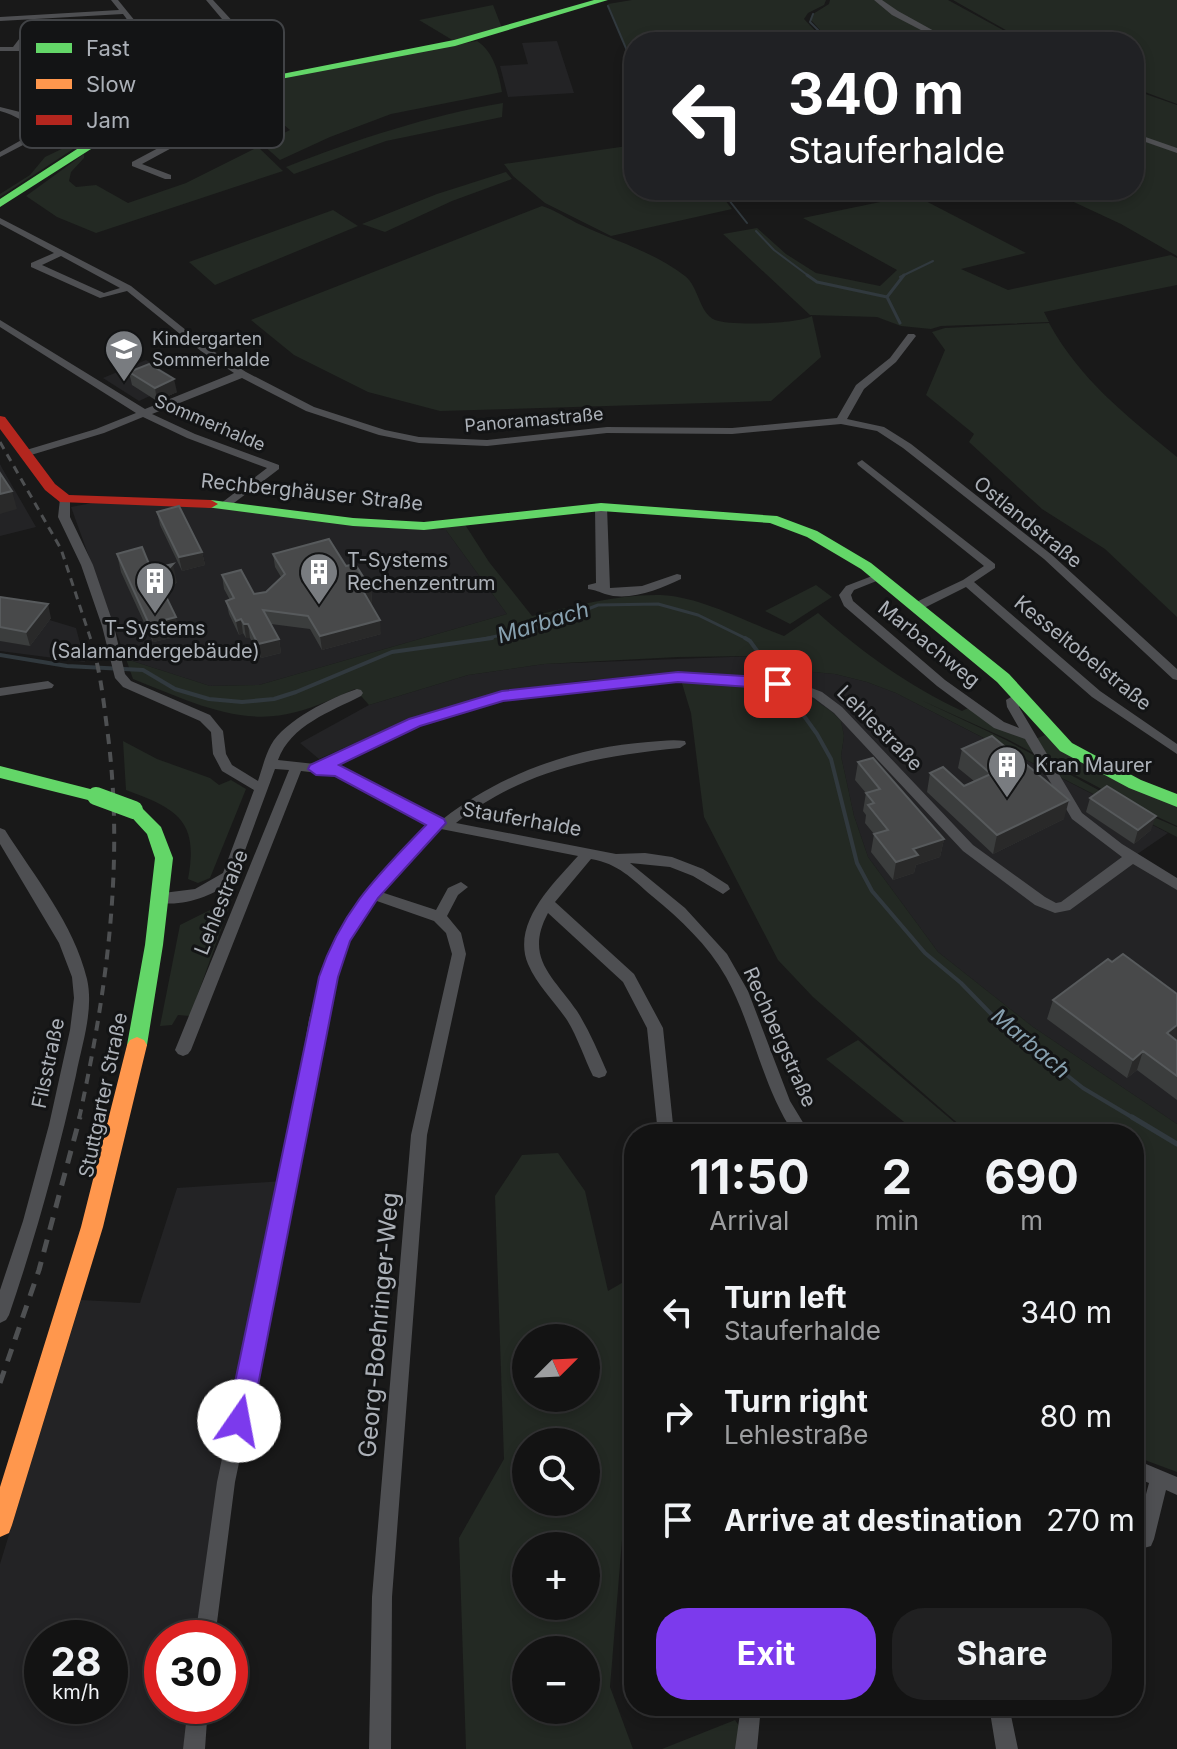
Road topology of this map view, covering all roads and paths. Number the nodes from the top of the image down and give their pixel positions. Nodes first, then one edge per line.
1 (114, 0) edge
2 (209, 0) edge
3 (604, 0) edge
4 (877, 0) edge
5 (126, 12) junction
6 (0, 19) edge
7 (132, 20) edge
8 (228, 20) edge
9 (931, 32) edge
10 (20, 42) edge
11 (0, 49) edge
12 (15, 50) junction
13 (20, 50) edge
14 (284, 75) edge
15 (0, 109) edge
16 (20, 114) edge
17 (1144, 139) edge
18 (20, 146) edge
19 (86, 148) edge
20 (165, 148) edge
21 (1177, 151) edge
22 (0, 155) edge
23 (168, 177) dead end
24 (0, 204) edge
25 (0, 221) edge
26 (61, 253) junction
27 (128, 288) junction
28 (0, 323) edge
29 (911, 336) dead end
30 (242, 374) junction
31 (145, 414) junction
32 (0, 420) edge
33 (841, 421) junction
34 (27, 453) junction
35 (862, 463) dead end
36 (65, 499) junction
37 (226, 504) junction
38 (601, 507) junction
39 (880, 576) junction
40 (677, 577) dead end
41 (967, 582) junction
42 (916, 607) junction
43 (1177, 676) edge
44 (48, 685) dead end
45 (0, 692) edge
46 (357, 693) dead end
47 (1020, 697) junction
48 (1029, 736) junction
49 (680, 744) dead end
50 (1177, 750) edge
51 (271, 764) junction
52 (296, 768) junction
53 (316, 769) junction
54 (0, 772) edge
55 (261, 788) junction
56 (1177, 801) edge
57 (441, 824) junction
58 (0, 833) edge
59 (589, 852) junction
60 (1132, 857) junction
61 (616, 859) junction
62 (1177, 885) edge
63 (461, 887) dead end
64 (723, 889) dead end
65 (371, 894) junction
66 (163, 899) junction
67 (548, 904) junction
68 (439, 917) junction
69 (183, 1050) dead end
70 (599, 1072) dead end
71 (665, 1124) edge
72 (796, 1124) edge
73 (0, 1315) edge
74 (1144, 1472) edge
75 (1168, 1483) edge
76 (0, 1525) edge
77 (1144, 1539) dead end
78 (207, 1620) edge
79 (750, 1716) edge
80 (1001, 1716) edge
81 (196, 1724) edge
82 (194, 1749) edge
83 (380, 1749) edge
84 (746, 1749) edge
85 (1007, 1749) edge

1 - 5 street
2 - 8 street
3 - 14 street
4 - 9 street
5 - 6 street
5 - 7 street
10 - 12 street
11 - 12 street
12 - 13 street
15 - 16 street
17 - 21 street
18 - 22 street
19 - 24 street
20 - 23 street
25 - 26 street, Panoramastraße
26 - 27 street, Panoramastraße
26 - 27 street
27 - 30 street, Panoramastraße
28 - 31 street, Sommerhalde
29 - 33 street
30 - 31 street
30 - 33 street, Panoramastraße
31 - 34 street
31 - 37 street, Sommerhalde
32 - 34 street
33 - 43 street, Ostlandstraße
34 - 36 street
35 - 41 street
36 - 37 street, Rechberghäuser Straße
36 - 55 street
37 - 38 street, Rechberghäuser Straße
38 - 39 street, Rechberghäuser Straße
38 - 40 street
39 - 42 street, Rechberghäuser Straße
39 - 48 street, Marbachweg
41 - 42 street
41 - 50 street, Kesseltobelstraße
42 - 47 street, Rechberghäuser Straße
44 - 45 street
46 - 51 street, Lehlestraße
47 - 48 street
47 - 56 street, Rechberghäuser Straße
48 - 60 street
49 - 57 street
51 - 52 street, Stauferhalde
51 - 55 street, Lehlestraße
52 - 53 street, Stauferhalde
52 - 69 street, Lehlestraße
53 - 57 street, Stauferhalde
53 - 60 street, Lehlestraße
54 - 66 street, Stuttgarter Straße, bridge
55 - 66 street, Lehlestraße
57 - 59 street, Stauferhalde
57 - 65 street
58 - 73 street, Filsstraße
59 - 61 street, Stauferhalde
59 - 67 street
60 - 62 street
61 - 64 street, Stauferhalde
61 - 72 street, Rechbergstraße
63 - 68 street
65 - 68 street
65 - 78 street
66 - 76 street, Stuttgarter Straße
67 - 70 street
67 - 71 street
68 - 83 street, Georg-Boehringer-Weg
74 - 75 street
75 - 77 street
79 - 84 street
80 - 85 street
81 - 82 street

